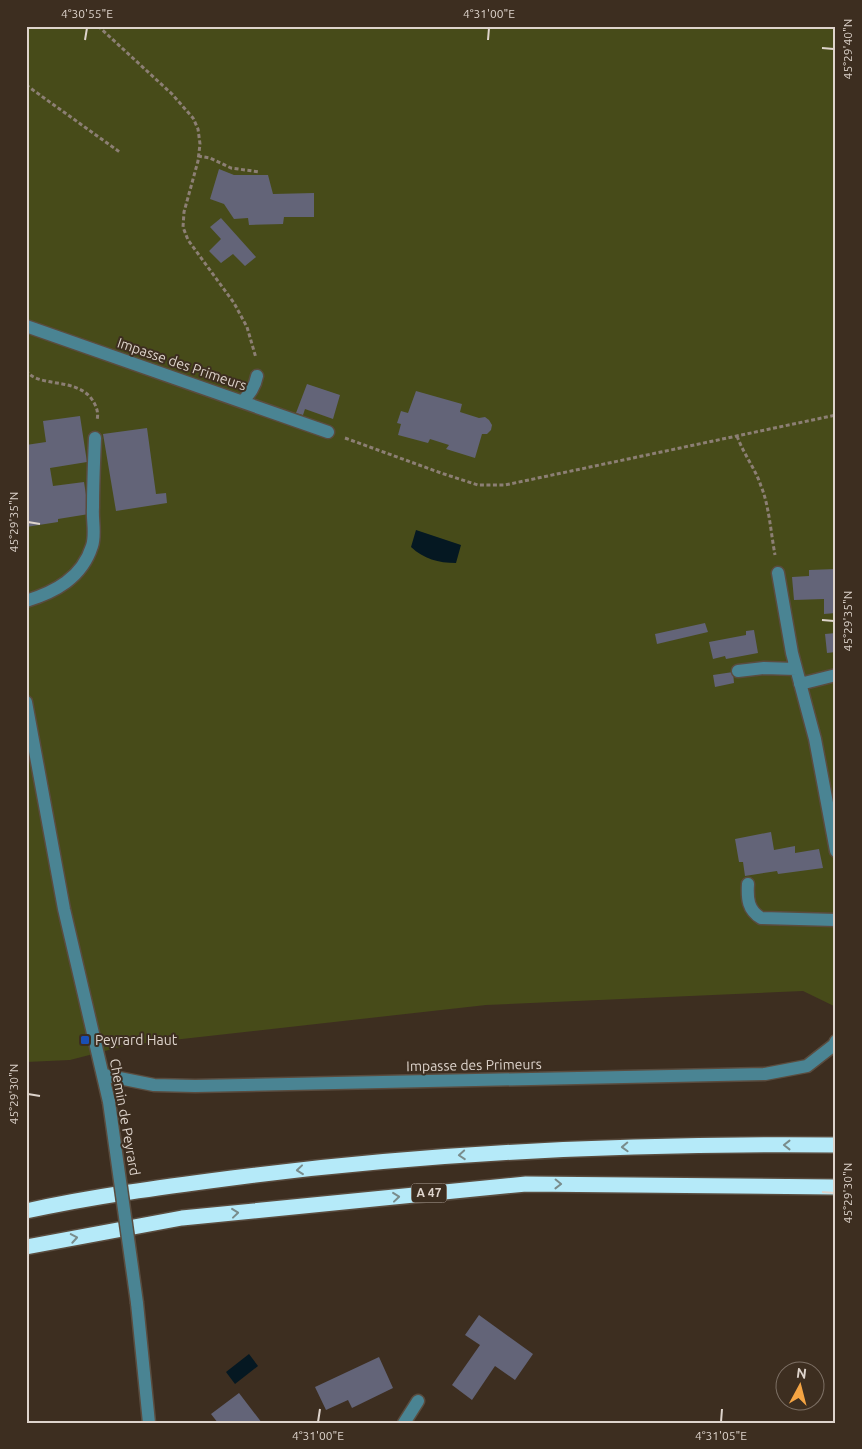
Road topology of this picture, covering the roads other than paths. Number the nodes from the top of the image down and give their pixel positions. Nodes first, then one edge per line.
1 (26, 326) edge
2 (256, 376) road end
3 (242, 401) junction
4 (328, 432) road end
5 (95, 438) road end
6 (778, 573) road end
7 (26, 601) edge
8 (796, 669) junction
9 (738, 672) dead end
10 (836, 675) edge
11 (800, 684) junction
12 (26, 702) edge
13 (836, 851) edge
14 (748, 884) dead end
15 (836, 920) edge
16 (836, 1041) edge
17 (104, 1075) junction
18 (836, 1145) edge
19 (836, 1187) edge
20 (26, 1211) edge
21 (26, 1247) edge
22 (418, 1401) dead end
23 (149, 1423) edge
24 (404, 1423) edge

1 - 3 street, Impasse des Primeurs
2 - 3 street
3 - 4 street, Impasse des Primeurs
5 - 7 street
6 - 8 street
8 - 9 street
8 - 11 street
10 - 11 street
11 - 13 street
12 - 17 street, Chemin de Peyrard
14 - 15 street
16 - 17 street, Impasse des Primeurs
17 - 23 street, Chemin de Peyrard, bridge
18 -> 20 highway
21 -> 19 highway, A 47
22 - 24 street

